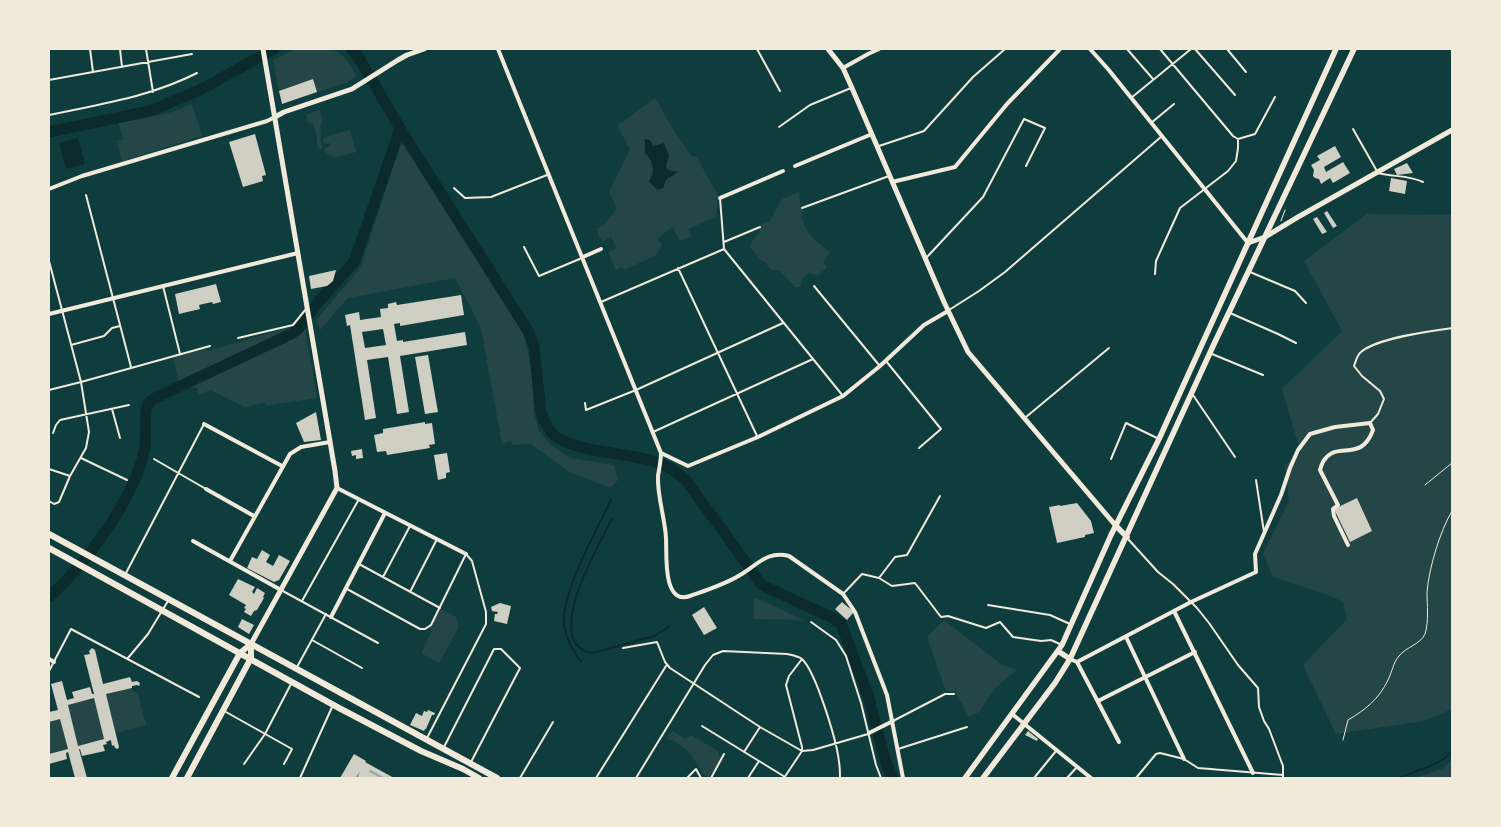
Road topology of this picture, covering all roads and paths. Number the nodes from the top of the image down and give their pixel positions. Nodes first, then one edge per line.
1 (90, 49) edge
2 (120, 49) edge
3 (146, 49) edge
4 (264, 49) edge
5 (424, 49) edge
6 (498, 49) edge
7 (756, 49) edge
8 (828, 49) edge
9 (880, 49) edge
10 (1005, 49) edge
11 (1060, 49) edge
12 (1090, 49) edge
13 (1127, 49) edge
14 (1160, 49) edge
15 (1191, 49) edge
16 (1195, 49) edge
17 (1228, 49) edge
18 (1336, 49) edge
19 (1354, 49) edge
20 (192, 54) dead end
21 (147, 63) junction
22 (1172, 64) junction
23 (122, 67) junction
24 (843, 68) junction
25 (93, 72) junction
26 (1246, 72) dead end
27 (197, 73) dead end
28 (49, 76) edge
29 (49, 80) edge
30 (1153, 80) junction
31 (852, 88) junction
32 (780, 91) dead end
33 (153, 92) junction
34 (1235, 95) dead end
35 (1275, 97) dead end
36 (1131, 98) junction
37 (1174, 104) dead end
38 (49, 115) edge
39 (275, 117) junction
40 (1151, 123) junction
41 (779, 127) dead end
42 (1352, 129) dead end
43 (1452, 130) edge
44 (872, 134) junction
45 (1162, 136) junction
46 (1238, 139) junction
47 (877, 146) junction
48 (795, 166) dead end
49 (1026, 166) dead end
50 (783, 171) dead end
51 (1378, 173) junction
52 (549, 174) junction
53 (890, 175) junction
54 (892, 182) junction
55 (1423, 182) dead end
56 (454, 188) dead end
57 (49, 189) edge
58 (1205, 189) junction
59 (86, 196) dead end
60 (720, 198) joint
61 (802, 208) dead end
62 (760, 227) dead end
63 (1265, 237) junction
64 (724, 242) junction
65 (1248, 243) junction
66 (524, 246) dead end
67 (601, 249) dead end
68 (724, 249) junction
69 (298, 253) junction
70 (583, 257) junction
71 (925, 259) junction
72 (49, 261) edge
73 (678, 268) junction
74 (1248, 272) junction
75 (1155, 274) dead end
76 (163, 286) junction
77 (814, 286) dead end
78 (113, 298) junction
79 (601, 302) junction
80 (1306, 303) dead end
81 (307, 307) junction
82 (62, 311) junction
83 (948, 311) junction
84 (1229, 313) junction
85 (49, 314) edge
86 (783, 323) junction
87 (120, 326) junction
88 (1452, 328) edge
89 (238, 338) dead end
90 (1296, 343) dead end
91 (71, 345) junction
92 (210, 346) dead end
93 (1109, 348) dead end
94 (719, 353) junction
95 (180, 354) junction
96 (1210, 354) junction
97 (812, 359) junction
98 (886, 361) junction
99 (880, 366) junction
100 (131, 368) junction
101 (1263, 375) dead end
102 (80, 382) junction
103 (49, 390) edge
104 (636, 390) junction
105 (1192, 393) junction
106 (738, 394) junction
107 (842, 396) junction
108 (585, 403) dead end
109 (129, 405) dead end
110 (112, 409) junction
111 (87, 414) junction
112 (1024, 419) junction
113 (1370, 423) junction
114 (204, 424) joint
115 (653, 432) junction
116 (53, 433) dead end
117 (758, 437) junction
118 (120, 438) dead end
119 (1159, 439) junction
120 (330, 442) junction
121 (919, 448) dead end
122 (661, 455) junction
123 (1235, 457) dead end
124 (81, 458) junction
125 (154, 459) dead end
126 (1110, 459) dead end
127 (1452, 464) edge
128 (282, 466) junction
129 (49, 469) edge
130 (178, 473) junction
131 (70, 476) junction
132 (127, 480) dead end
133 (1256, 480) dead end
134 (1425, 484) dead end
135 (337, 488) junction
136 (206, 489) joint
137 (940, 496) dead end
138 (359, 500) junction
139 (49, 501) edge
140 (1452, 511) edge
141 (385, 513) junction
142 (254, 516) junction
143 (410, 526) junction
144 (1116, 526) junction
145 (49, 534) edge
146 (1264, 535) junction
147 (1127, 537) junction
148 (437, 539) junction
149 (193, 540) dead end
150 (1348, 545) dead end
151 (49, 548) edge
152 (466, 554) junction
153 (230, 561) junction
154 (359, 564) junction
155 (124, 576) junction
156 (383, 577) junction
157 (879, 578) junction
158 (346, 589) junction
159 (281, 590) junction
160 (410, 592) junction
161 (843, 594) junction
162 (168, 600) junction
163 (302, 601) junction
164 (1191, 602) junction
165 (988, 606) dead end
166 (440, 608) junction
167 (162, 611) junction
168 (1174, 611) junction
169 (326, 614) junction
170 (331, 617) junction
171 (811, 622) dead end
172 (1072, 625) junction
173 (1126, 636) junction
174 (312, 640) junction
175 (378, 643) dead end
176 (251, 644) junction
177 (1062, 645) junction
178 (623, 648) dead end
179 (1058, 651) junction
180 (240, 652) junction
181 (1195, 652) junction
182 (128, 658) junction
183 (250, 658) junction
184 (49, 659) edge
185 (802, 659) junction
186 (1070, 659) junction
187 (54, 662) junction
188 (1077, 662) junction
189 (667, 665) junction
190 (296, 668) junction
191 (362, 668) dead end
192 (49, 671) edge
193 (1145, 677) junction
194 (292, 681) junction
195 (693, 684) junction
196 (954, 694) dead end
197 (199, 697) dead end
198 (1098, 701) junction
199 (333, 705) junction
200 (223, 710) junction
201 (1012, 714) junction
202 (893, 721) junction
203 (553, 722) dead end
204 (1024, 723) junction
205 (702, 726) dead end
206 (760, 727) junction
207 (967, 727) dead end
208 (869, 733) junction
209 (265, 734) junction
210 (426, 740) junction
211 (1343, 740) dead end
212 (1118, 742) dead end
213 (835, 744) junction
214 (443, 749) junction
215 (898, 749) junction
216 (1056, 750) junction
217 (802, 751) junction
218 (744, 752) junction
219 (724, 754) dead end
220 (1184, 759) junction
221 (759, 761) junction
222 (244, 764) dead end
223 (284, 764) dead end
224 (470, 764) junction
225 (1077, 767) junction
226 (1253, 772) junction
227 (1283, 775) junction
228 (172, 778) edge
229 (186, 778) edge
230 (300, 778) edge
231 (479, 778) edge
232 (497, 778) edge
233 (520, 778) edge
234 (596, 778) edge
235 (636, 778) edge
236 (687, 778) edge
237 (701, 778) edge
238 (711, 778) edge
239 (748, 778) edge
240 (784, 778) edge
241 (840, 778) edge
242 (881, 778) edge
243 (903, 778) edge
244 (965, 778) edge
245 (983, 778) edge
246 (1034, 778) edge
247 (1068, 778) edge
248 (1091, 778) edge
249 (1136, 778) edge
250 (1283, 778) edge

1 - 25 lane
2 - 23 lane
3 - 21 lane
4 - 39 street
5 - 39 street
6 - 52 street
7 - 32 lane
8 - 24 street
9 - 24 street
10 - 47 lane
11 - 54 street
12 - 36 street
13 - 30 lane
14 - 22 lane
15 - 22 lane
16 - 34 lane
17 - 26 lane
18 - 65 main road
19 - 63 main road
20 - 21 lane
21 - 23 lane
21 - 33 lane
22 - 30 lane
22 - 46 lane
23 - 25 lane
24 - 31 street
25 - 29 lane
27 - 33 lane
28 - 29 lane
30 - 36 lane
31 - 41 lane
31 - 44 street
33 - 38 lane
35 - 46 lane
36 - 40 street
37 - 40 lane
39 - 57 street
39 - 69 street
40 - 45 street
42 - 51 lane
43 - 51 street
44 - 47 street
44 - 48 street
45 - 58 street
45 - 83 lane
46 - 58 lane
47 - 53 street
49 - 71 lane
50 - 60 street
51 - 55 lane
51 - 63 street
52 - 56 lane
52 - 70 street
53 - 54 street
53 - 61 lane
54 - 71 street
58 - 65 street
58 - 75 lane
59 - 78 lane
60 - 64 lane
62 - 64 lane
63 - 65 street
63 - 74 main road
64 - 68 lane
65 - 119 main road
66 - 70 lane
67 - 70 street
68 - 73 lane
68 - 86 lane
69 - 76 street
69 - 81 street
70 - 79 street
71 - 83 street
72 - 82 lane
73 - 79 lane
73 - 94 lane
74 - 80 lane
74 - 84 main road
76 - 78 street
76 - 95 lane
77 - 99 lane
78 - 82 street
78 - 87 lane
79 - 104 street
81 - 89 lane
81 - 120 street
82 - 85 street
82 - 91 lane
83 - 98 street
83 - 112 street
84 - 90 lane
84 - 96 main road
86 - 94 lane
86 - 97 lane
87 - 91 lane
87 - 100 lane
88 - 113 lane
91 - 102 lane
92 - 95 lane
93 - 112 lane
94 - 104 lane
94 - 106 lane
95 - 100 lane
96 - 101 lane
96 - 105 main road
97 - 106 lane
97 - 107 lane
98 - 99 street
98 - 121 lane
99 - 107 street
100 - 102 lane
102 - 103 lane
102 - 111 lane
104 - 108 lane
104 - 115 street
105 - 123 lane
105 - 147 main road
106 - 115 lane
106 - 117 lane
107 - 117 street
109 - 110 lane
110 - 111 lane
110 - 118 lane
111 - 116 lane
111 - 124 lane
112 - 144 street
113 - 146 street
113 - 150 street
114 - 128 street
114 - 130 lane
115 - 122 street
117 - 122 street
119 - 126 lane
119 - 144 main road
120 - 128 street
120 - 135 street
122 - 161 street
124 - 131 lane
124 - 132 lane
125 - 130 lane
127 - 134 path
128 - 142 street
129 - 131 lane
130 - 136 lane
130 - 155 lane
131 - 139 lane
133 - 146 lane
135 - 138 street
135 - 159 street
136 - 142 street
137 - 157 lane
138 - 141 street
138 - 163 lane
140 - 211 path
141 - 143 street
141 - 154 street
142 - 153 street
143 - 148 street
143 - 156 lane
144 - 147 main road
144 - 172 main road
145 - 155 main road
146 - 164 street
147 - 164 lane
147 - 186 main road
148 - 152 street
148 - 160 lane
149 - 153 street
151 - 167 main road
152 - 166 lane
152 - 210 lane
153 - 159 street
154 - 156 lane
154 - 158 street
155 - 162 main road
156 - 160 lane
157 - 161 lane
157 - 177 lane
158 - 166 lane
158 - 170 street
159 - 163 lane
159 - 176 street
160 - 166 lane
161 - 202 street
162 - 167 lane
162 - 176 main road
163 - 169 lane
164 - 168 street
164 - 227 lane
165 - 172 lane
167 - 180 main road
167 - 182 lane
168 - 173 street
168 - 181 street
169 - 170 lane
169 - 174 lane
170 - 175 lane
171 - 208 lane
172 - 177 main road
173 - 188 street
173 - 193 street
174 - 190 lane
174 - 191 lane
176 - 180 main road
176 - 183 main road
176 - 190 main road
177 - 179 main road
178 - 189 lane
179 - 186 main road
179 - 201 main road
180 - 183 main road
180 - 228 main road
181 - 193 street
181 - 226 street
182 - 187 lane
182 - 197 lane
183 - 194 main road
183 - 200 main road
184 - 187 street
185 - 195 lane
185 - 213 lane
185 - 217 lane
186 - 188 street
186 - 204 main road
187 - 192 lane
188 - 198 street
189 - 195 lane
189 - 234 lane
190 - 210 main road
193 - 198 street
193 - 220 street
194 - 199 main road
194 - 209 lane
195 - 206 lane
195 - 235 lane
196 - 202 lane
198 - 212 street
199 - 230 lane
199 - 231 main road
200 - 209 lane
200 - 229 main road
201 - 204 street
201 - 244 main road
202 - 208 street
202 - 215 street
203 - 233 lane
204 - 216 street
204 - 245 main road
205 - 218 lane
206 - 217 lane
206 - 218 lane
207 - 215 lane
208 - 213 lane
208 - 242 lane
209 - 222 lane
209 - 223 lane
210 - 214 main road
213 - 217 lane
213 - 241 lane
214 - 224 main road
214 - 224 lane
215 - 243 street
216 - 225 street
216 - 246 lane
217 - 240 lane
218 - 221 lane
219 - 238 lane
220 - 226 lane
220 - 249 lane
221 - 239 lane
221 - 240 lane
224 - 232 main road
225 - 247 lane
225 - 248 street
226 - 227 lane
227 - 250 lane
236 - 237 lane

